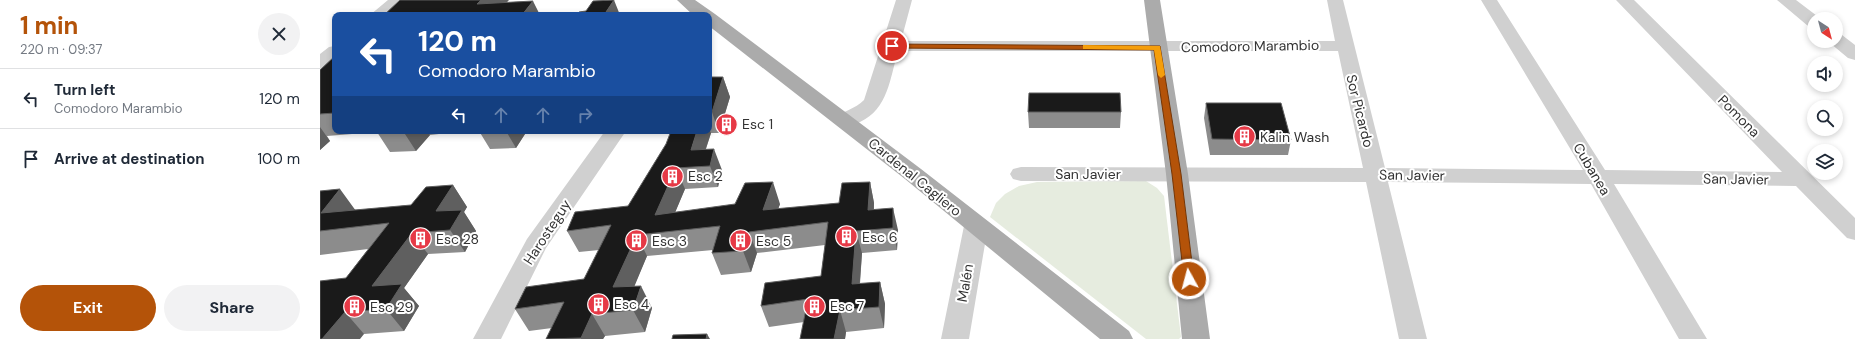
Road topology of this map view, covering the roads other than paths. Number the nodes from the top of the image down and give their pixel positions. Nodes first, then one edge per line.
1 (398, 0) edge
2 (685, 0) edge
3 (904, 0) edge
4 (1152, 0) edge
5 (1335, 0) edge
6 (1489, 0) edge
7 (1624, 0) edge
8 (1785, 0) edge
9 (383, 12) edge
10 (700, 12) edge
11 (1807, 17) edge
12 (712, 20) edge
13 (1843, 45) edge
14 (892, 46) junction
15 (1344, 46) junction
16 (1157, 47) junction
17 (332, 53) edge
18 (1855, 54) edge
19 (320, 63) edge
20 (844, 121) junction
21 (614, 134) edge
22 (1021, 174) dead end
23 (1177, 174) junction
24 (1376, 175) junction
25 (1598, 177) junction
26 (1803, 179) junction
27 (976, 226) junction
28 (1855, 232) edge
29 (487, 339) edge
30 (955, 339) edge
31 (1119, 339) edge
32 (1196, 339) edge
33 (1413, 339) edge
34 (1693, 339) edge

1 - 9 street
2 - 10 main road
3 - 14 street
4 - 16 main road
5 - 15 street, Sor Picardo
6 - 25 street, Cubanea
7 - 26 street, Pomona
8 - 11 street
12 - 20 main road, Cardenal Cagliero
13 - 18 street
14 - 16 street, Comodoro Marambio
14 - 20 street
15 - 16 street, Comodoro Marambio
15 - 24 street, Sor Picardo
16 - 23 main road
17 - 19 street
20 - 27 main road, Cardenal Cagliero
21 - 29 street, Harosteguy
22 - 23 street, San Javier
23 - 24 street, San Javier
23 - 32 main road
24 - 25 street, San Javier
24 - 33 street, Sor Picardo
25 - 26 street, San Javier
25 - 34 street, Cubanea
26 - 28 street, Pomona
27 - 30 street, Malén
27 - 31 main road, Cardenal Cagliero

